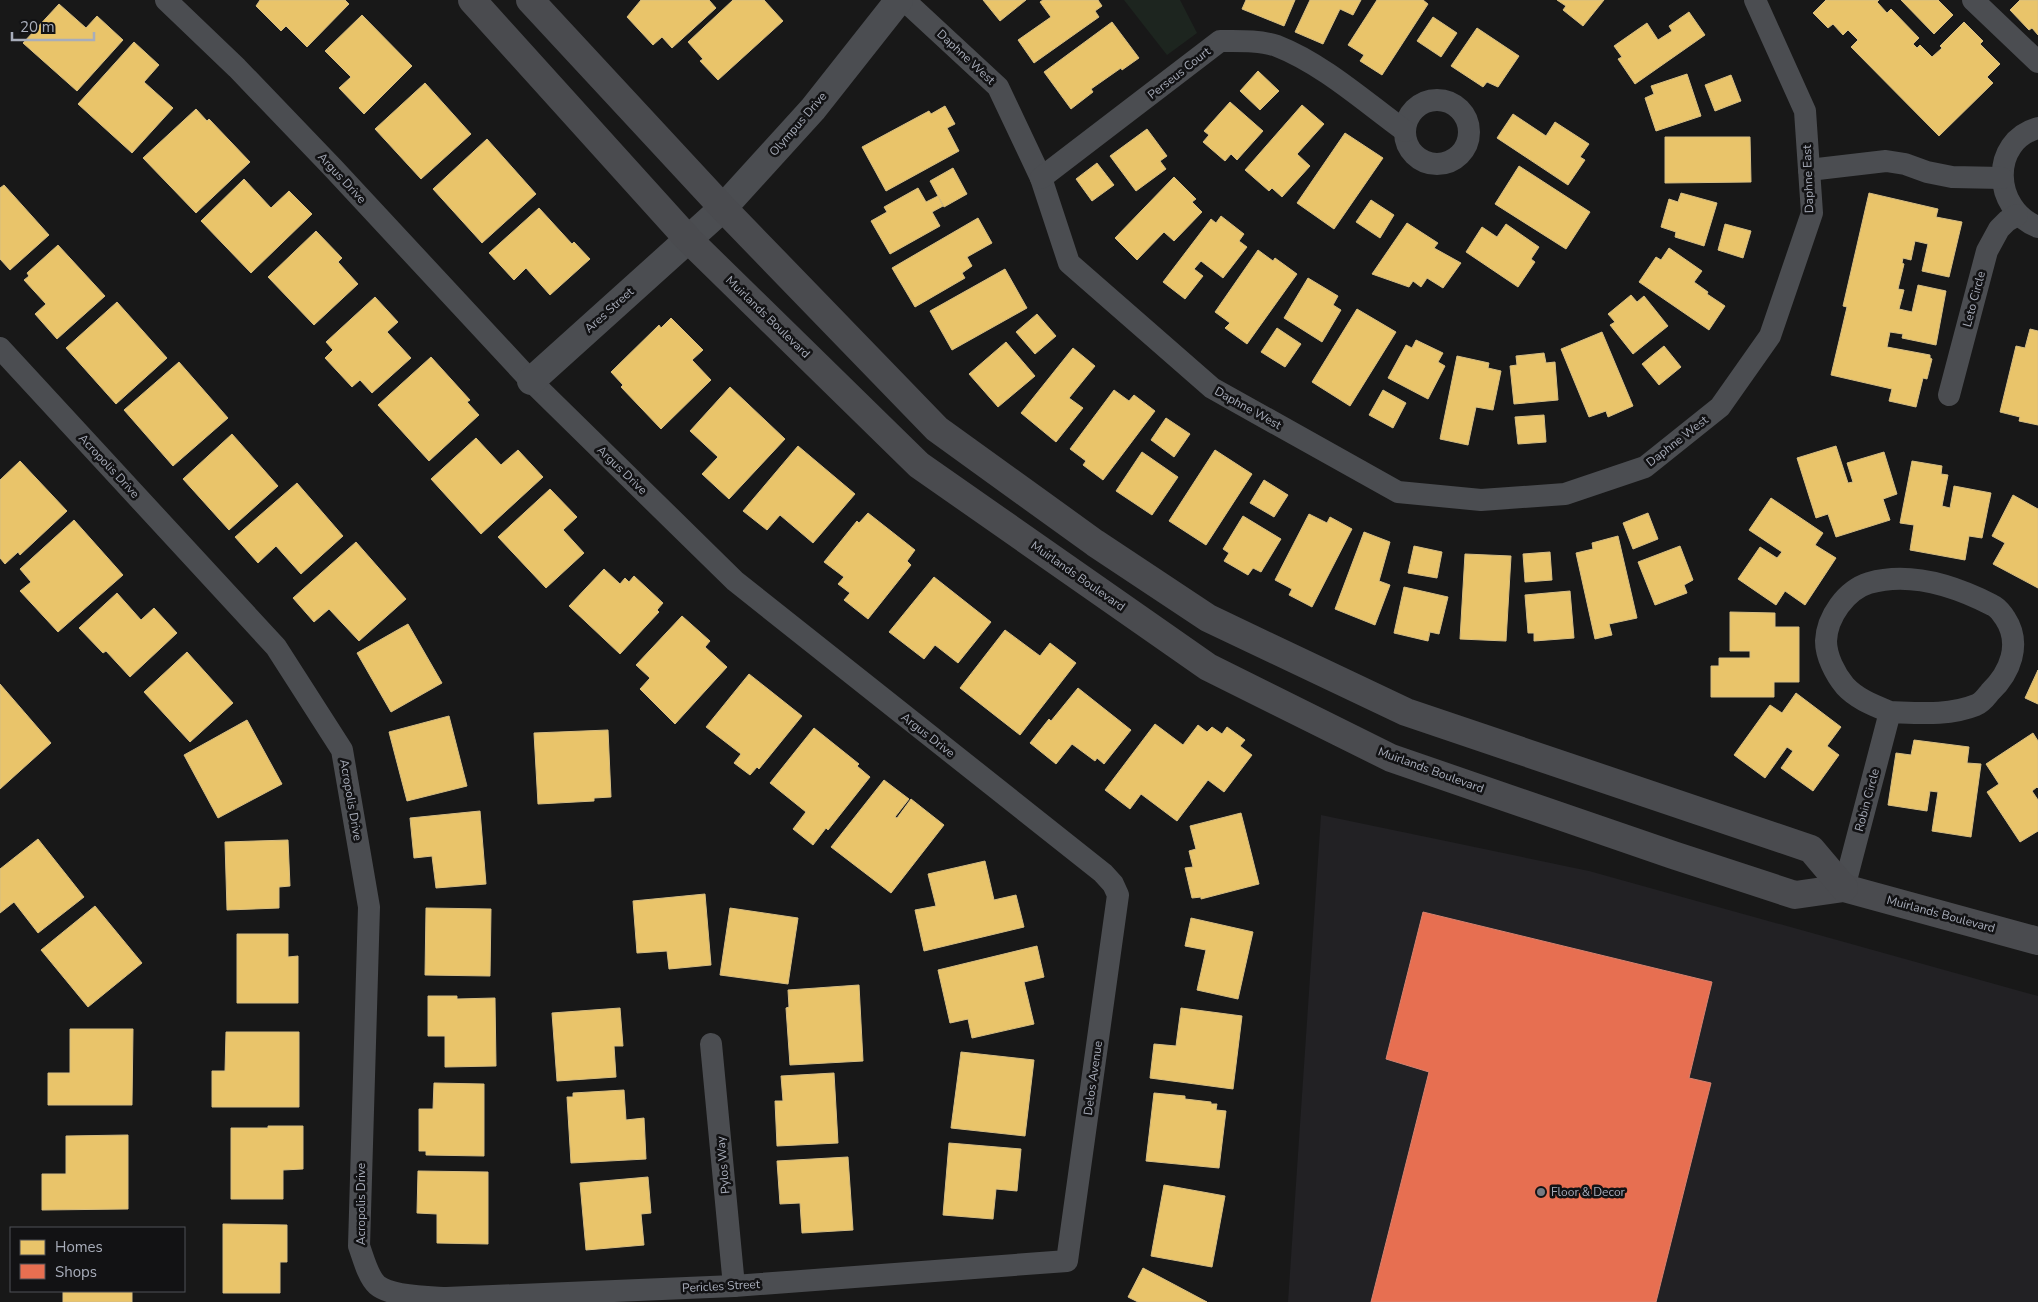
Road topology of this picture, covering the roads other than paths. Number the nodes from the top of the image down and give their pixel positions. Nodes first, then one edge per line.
1 (166, 0) edge
2 (472, 0) edge
3 (530, 0) edge
4 (899, 0) edge
5 (904, 0) edge
6 (1755, 0) edge
7 (1973, 0) edge
8 (2038, 62) edge
9 (2038, 128) edge
10 (1405, 131) dead end
11 (1809, 170) junction
12 (1041, 178) junction
13 (2002, 178) junction
14 (723, 208) junction
15 (2017, 215) junction
16 (2038, 227) edge
17 (688, 238) junction
18 (0, 348) edge
19 (531, 381) junction
20 (1949, 395) dead end
21 (1720, 407) joint
22 (1890, 712) junction
23 (1844, 888) junction
24 (1118, 895) joint
25 (2038, 941) edge
26 (711, 1044) dead end
27 (1067, 1261) joint
28 (377, 1285) joint
29 (734, 1286) junction

1 - 19 street, Argus Drive
2 - 17 main road, Muirlands Boulevard
3 - 14 main road
4 - 14 street, Olympus Drive
5 - 12 street, Daphne West
6 - 11 street, Daphne East
7 - 8 street
9 - 13 street
10 - 12 street, Perseus Court
11 - 13 street
11 - 21 street, Daphne East
12 - 21 street, Daphne West
13 - 15 street
14 - 17 street, Olympus Drive
14 - 23 main road
15 - 16 street
15 - 20 street, Leto Circle
17 - 19 street, Ares Street
17 - 23 main road, Muirlands Boulevard
18 - 28 street, Acropolis Drive
19 - 24 street, Argus Drive
22 - 22 street
22 - 23 street, Robin Circle
23 - 25 main road, Muirlands Boulevard
24 - 27 street, Delos Avenue
26 - 29 street, Pylos Way
27 - 29 street, Pericles Street
28 - 29 street, Pericles Street

